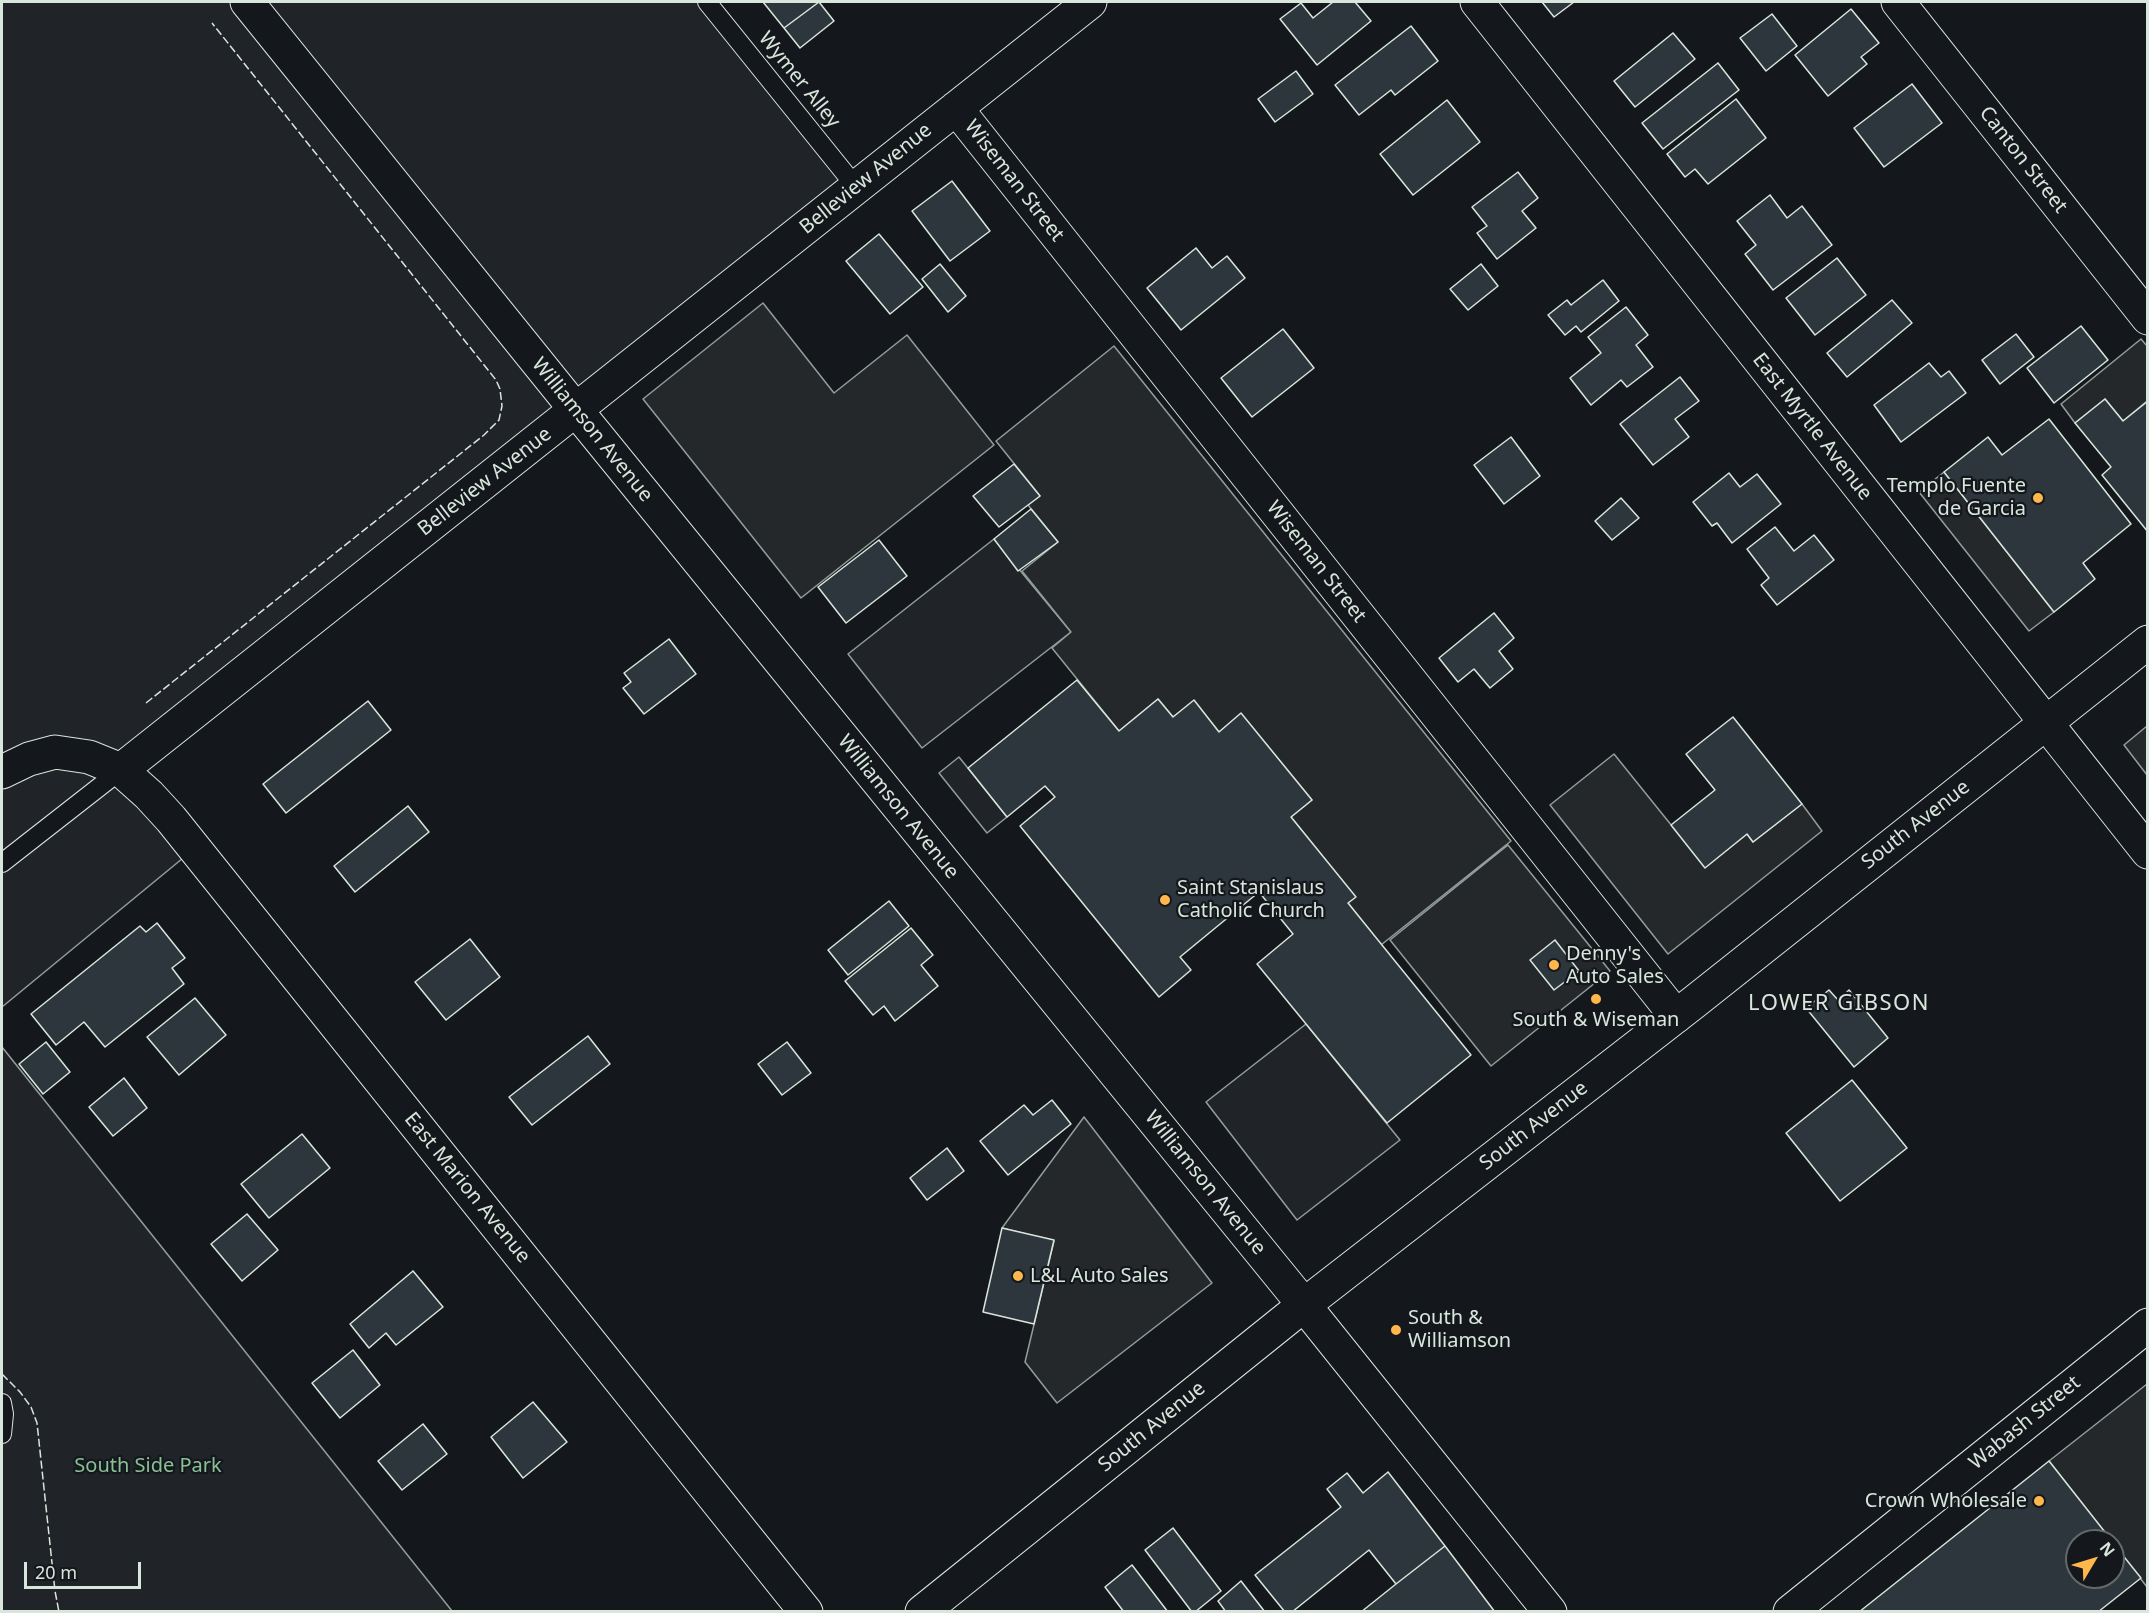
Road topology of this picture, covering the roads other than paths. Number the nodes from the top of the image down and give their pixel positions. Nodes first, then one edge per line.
1 (707, 2) edge
2 (1090, 2) edge
3 (1477, 2) edge
4 (1898, 2) edge
5 (249, 4) edge
6 (956, 108) junction
7 (856, 187) junction
8 (2148, 318) edge
9 (576, 410) junction
10 (2148, 642) edge
11 (2045, 723) junction
12 (121, 770) junction
13 (2, 772) edge
14 (2148, 852) edge
15 (2, 863) edge
16 (1676, 1016) junction
17 (1304, 1305) junction
18 (2148, 1325) edge
19 (2, 1403) edge
20 (2, 1434) edge
21 (806, 1611) edge
22 (922, 1611) edge
23 (1550, 1611) edge
24 (1790, 1611) edge

1 - 7 lane, Wymer Alley
2 - 6 street, Belleview Avenue
3 - 11 street, East Myrtle Avenue
4 - 8 street, Canton Street
5 - 9 street, Williamson Avenue
6 - 7 street, Belleview Avenue
6 - 16 street, Wiseman Street
7 - 9 street, Belleview Avenue
9 - 12 street, Belleview Avenue
9 - 17 street, Williamson Avenue
10 - 11 street, South Avenue
11 - 14 street, East Myrtle Avenue
11 - 16 street, South Avenue
12 - 13 street
12 - 15 lane
12 - 21 street, East Marion Avenue
16 - 17 street, South Avenue
17 - 22 street, South Avenue
17 - 23 street, Williamson Avenue
18 - 24 street, Wabash Street
19 - 20 lane

